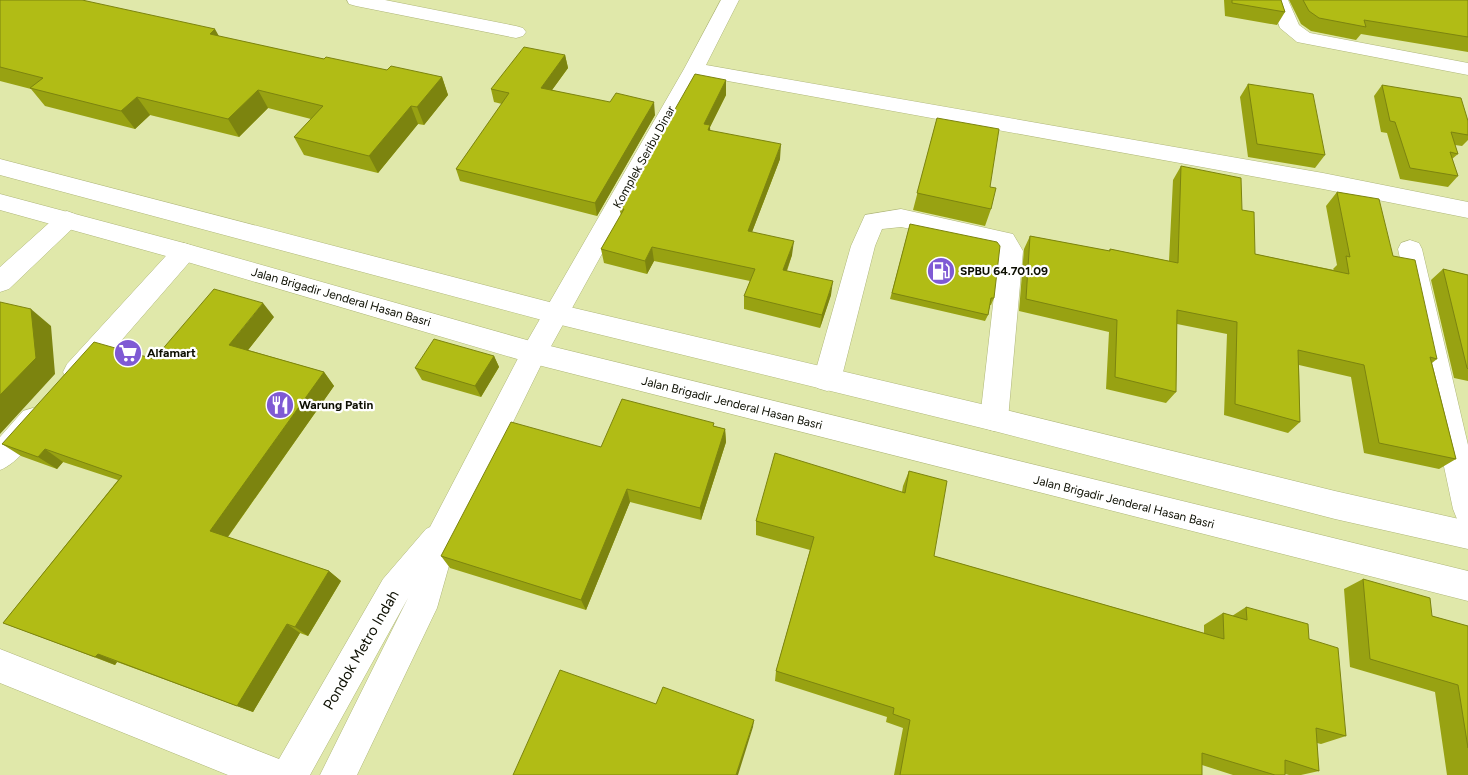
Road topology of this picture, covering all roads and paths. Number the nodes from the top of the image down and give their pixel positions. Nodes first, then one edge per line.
1 (356, 0) edge
2 (730, 0) edge
3 (1279, 0) edge
4 (516, 32) dead end
5 (694, 69) junction
6 (1468, 69) edge
7 (0, 168) edge
8 (0, 202) edge
9 (1468, 210) edge
10 (67, 220) junction
11 (1410, 249) dead end
12 (184, 252) junction
13 (373, 265) junction
14 (0, 282) edge
15 (349, 299) junction
16 (557, 314) junction
17 (534, 353) junction
18 (828, 380) junction
19 (994, 419) junction
20 (0, 457) edge
21 (1468, 509) edge
22 (443, 532) junction
23 (1468, 535) edge
24 (1468, 586) edge
25 (0, 666) edge
26 (273, 775) edge
27 (290, 775) edge
28 (338, 775) edge

1 - 4 main road
2 - 5 main road, Komplek Seribu Dinar
3 - 6 main road
5 - 9 main road
5 - 16 main road, Komplek Seribu Dinar
7 - 13 main road
8 - 10 main road, Jalan Brigadir Jenderal Hasan Basri
10 - 12 main road, Jalan Brigadir Jenderal Hasan Basri
10 - 14 main road
11 - 21 main road
12 - 15 main road, Jalan Brigadir Jenderal Hasan Basri
12 - 20 main road
13 - 15 main road
13 - 16 main road
15 - 17 main road, Jalan Brigadir Jenderal Hasan Basri
16 - 17 main road, Komplek Seribu Dinar
16 - 18 main road
17 - 22 main road, Pondok Metro Indah
17 - 24 main road, Jalan Brigadir Jenderal Hasan Basri
18 - 19 main road
18 - 19 main road
19 - 23 main road
22 - 27 main road, Pondok Metro Indah
22 - 28 main road, Pondok Metro Indah
25 - 26 main road

